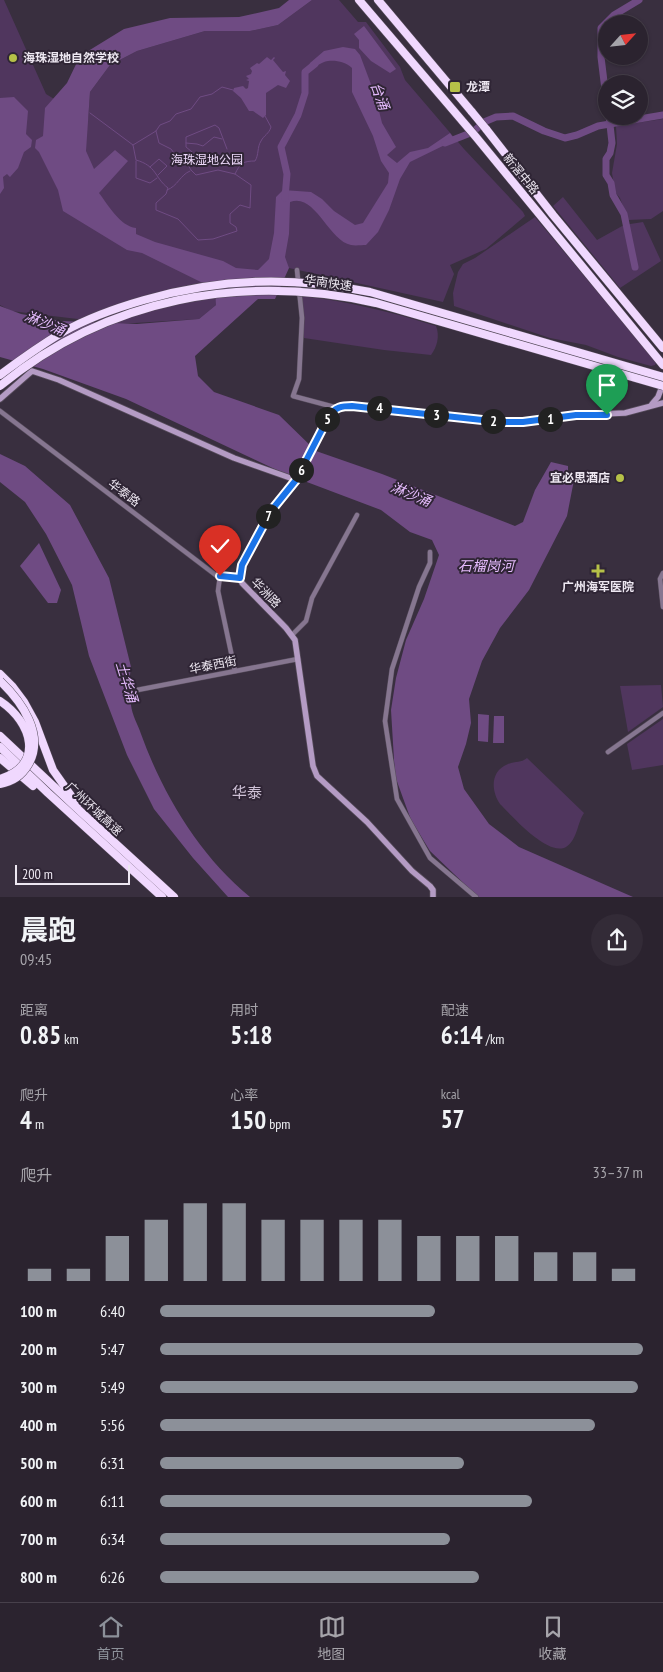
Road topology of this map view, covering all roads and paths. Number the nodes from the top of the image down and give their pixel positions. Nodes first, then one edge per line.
1 (359, 0) edge
2 (378, 0) edge
3 (296, 270) dead end
4 (663, 348) edge
5 (651, 350) junction
6 (663, 365) edge
7 (0, 375) edge
8 (663, 376) edge
9 (663, 385) edge
10 (0, 386) edge
11 (0, 398) edge
12 (663, 401) edge
13 (648, 407) junction
14 (338, 408) junction
15 (0, 411) edge
16 (296, 480) junction
17 (357, 515) dead end
18 (430, 552) dead end
19 (663, 572) edge
20 (220, 576) junction
21 (240, 578) junction
22 (663, 607) edge
23 (292, 635) junction
24 (298, 659) junction
25 (235, 671) junction
26 (0, 674) edge
27 (0, 681) edge
28 (132, 691) dead end
29 (0, 701) edge
30 (663, 713) edge
31 (0, 736) edge
32 (0, 747) edge
33 (608, 752) dead end
34 (0, 758) edge
35 (0, 779) edge
36 (0, 784) edge
37 (126, 854) junction
38 (122, 862) junction
39 (162, 897) edge
40 (174, 897) edge
41 (433, 897) edge
42 (476, 897) edge

1 - 5 highway, 新滘中路
2 - 4 highway, 新滘中路, bridge
3 - 14 street
5 - 6 highway, 新滘中路
5 - 8 main road
7 - 8 highway, 华南快速, bridge
9 - 10 highway, 华南快速, bridge
9 - 13 main road
11 - 16 main road
12 - 13 main road
13 - 14 main road
14 - 16 main road, 华洲路
15 - 20 street, 华泰路
16 - 21 main road, 华洲路
17 - 23 street
18 - 42 street
19 - 22 street
20 - 21 street, 华泰路
20 - 25 street
21 - 23 main road, 华洲路
23 - 24 main road, 华洲路
24 - 25 street, 华泰西街
24 - 41 main road, 华洲路
25 - 28 street, 华泰西街
26 - 37 highway
27 - 36 highway, bridge
29 - 35 highway, bridge
30 - 33 street
31 - 37 highway, 广州环城高速
32 - 38 highway, 广州环城高速
34 - 38 highway
37 - 40 highway, 广州环城高速
38 - 39 highway, 广州环城高速

